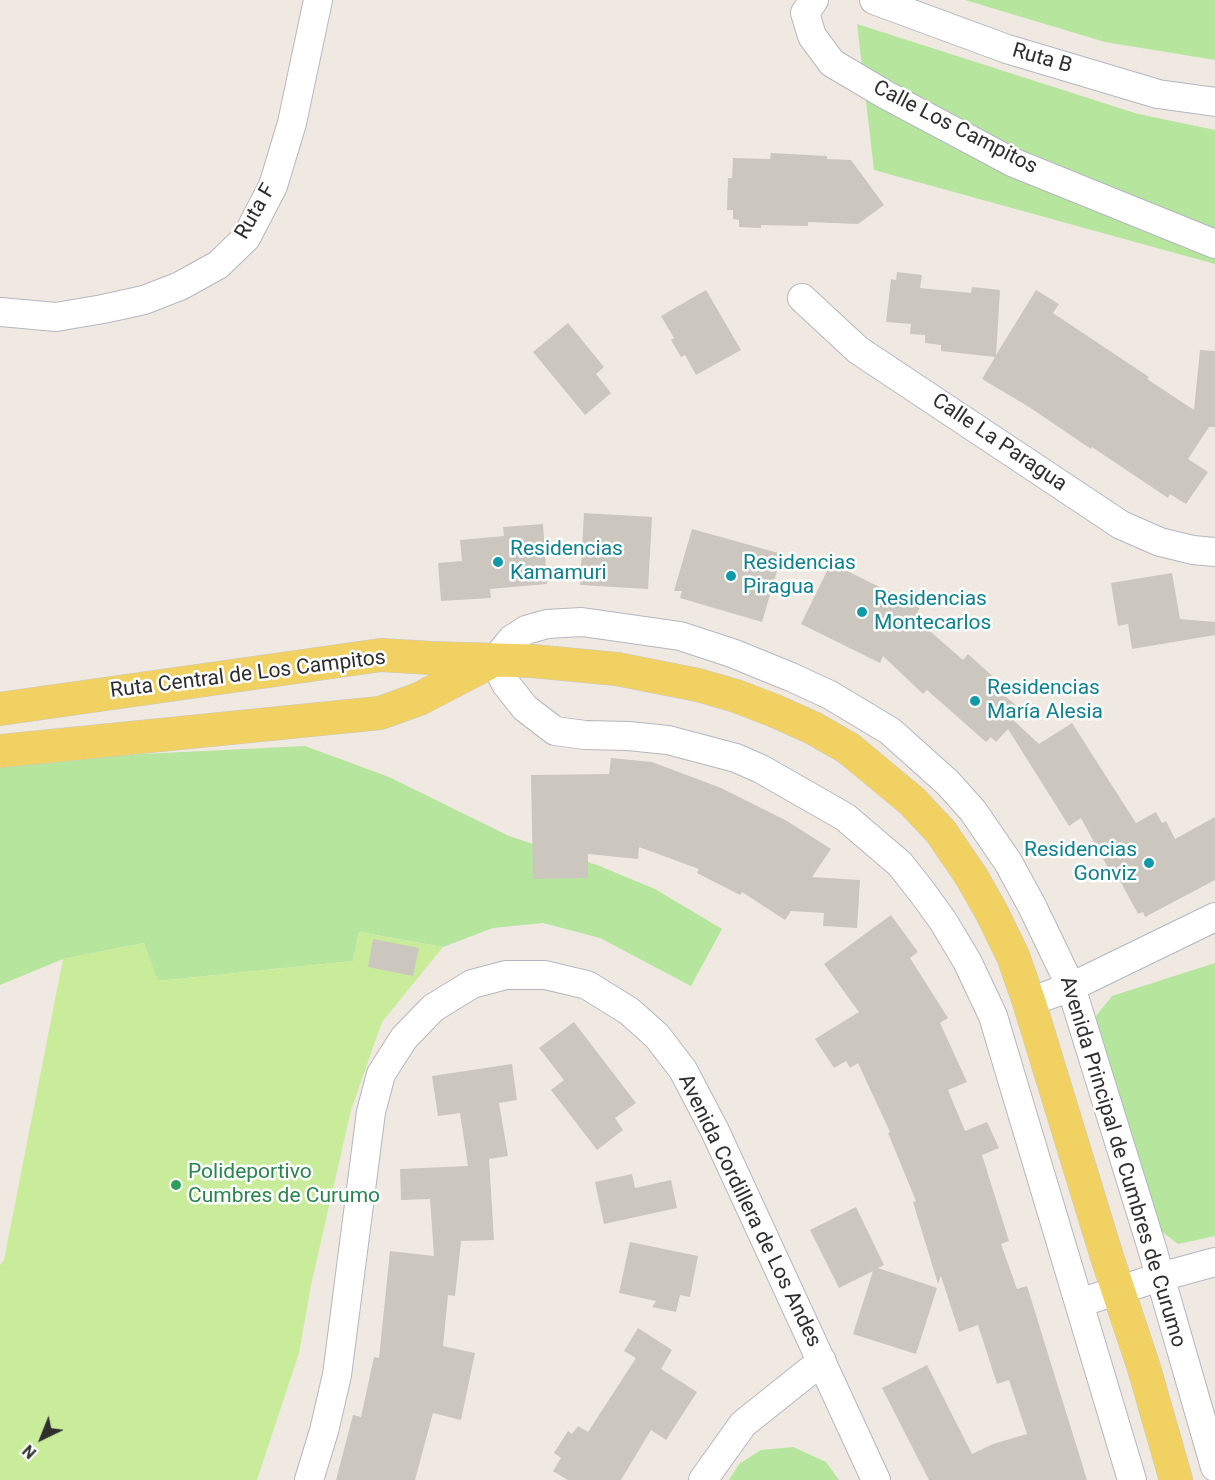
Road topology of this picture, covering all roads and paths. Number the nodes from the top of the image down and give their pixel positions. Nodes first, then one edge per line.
1 (318, 0) edge
2 (814, 0) edge
3 (874, 0) edge
4 (1215, 102) edge
5 (1215, 244) edge
6 (802, 297) dead end
7 (0, 312) edge
8 (1215, 552) edge
9 (494, 661) junction
10 (0, 709) edge
11 (0, 752) edge
12 (1215, 917) edge
13 (1071, 987) junction
14 (1029, 1002) junction
15 (1215, 1262) edge
16 (1160, 1277) junction
17 (1119, 1290) junction
18 (1079, 1303) junction
19 (822, 1361) junction
20 (1215, 1467) edge
21 (309, 1480) edge
22 (703, 1480) edge
23 (876, 1480) edge
24 (1132, 1480) edge
25 (1176, 1480) edge

1 - 7 street, Ruta F
2 - 5 street, Calle Los Campitos
3 - 4 street, Ruta B
6 - 8 street, Calle La Paragua
9 - 10 main road, Ruta Central de Los Campitos
9 - 11 main road
9 - 13 street, Avenida Principal de Cumbres de Curumo
9 - 14 main road, Avenida Principal de Cumbres de Curumo
9 - 18 street
12 - 13 street
13 - 14 street
13 - 16 street, Avenida Principal de Cumbres de Curumo
14 - 17 main road, Avenida Principal de Cumbres de Curumo
15 - 16 street
16 - 17 street
16 - 20 street, Avenida Principal de Cumbres de Curumo
17 - 18 street
17 - 25 main road, Avenida Principal de Cumbres de Curumo
18 - 24 street
19 - 21 street, Avenida Cordillera de Los Andes
19 - 22 street
19 - 23 street, Avenida Cordillera de Los Andes

